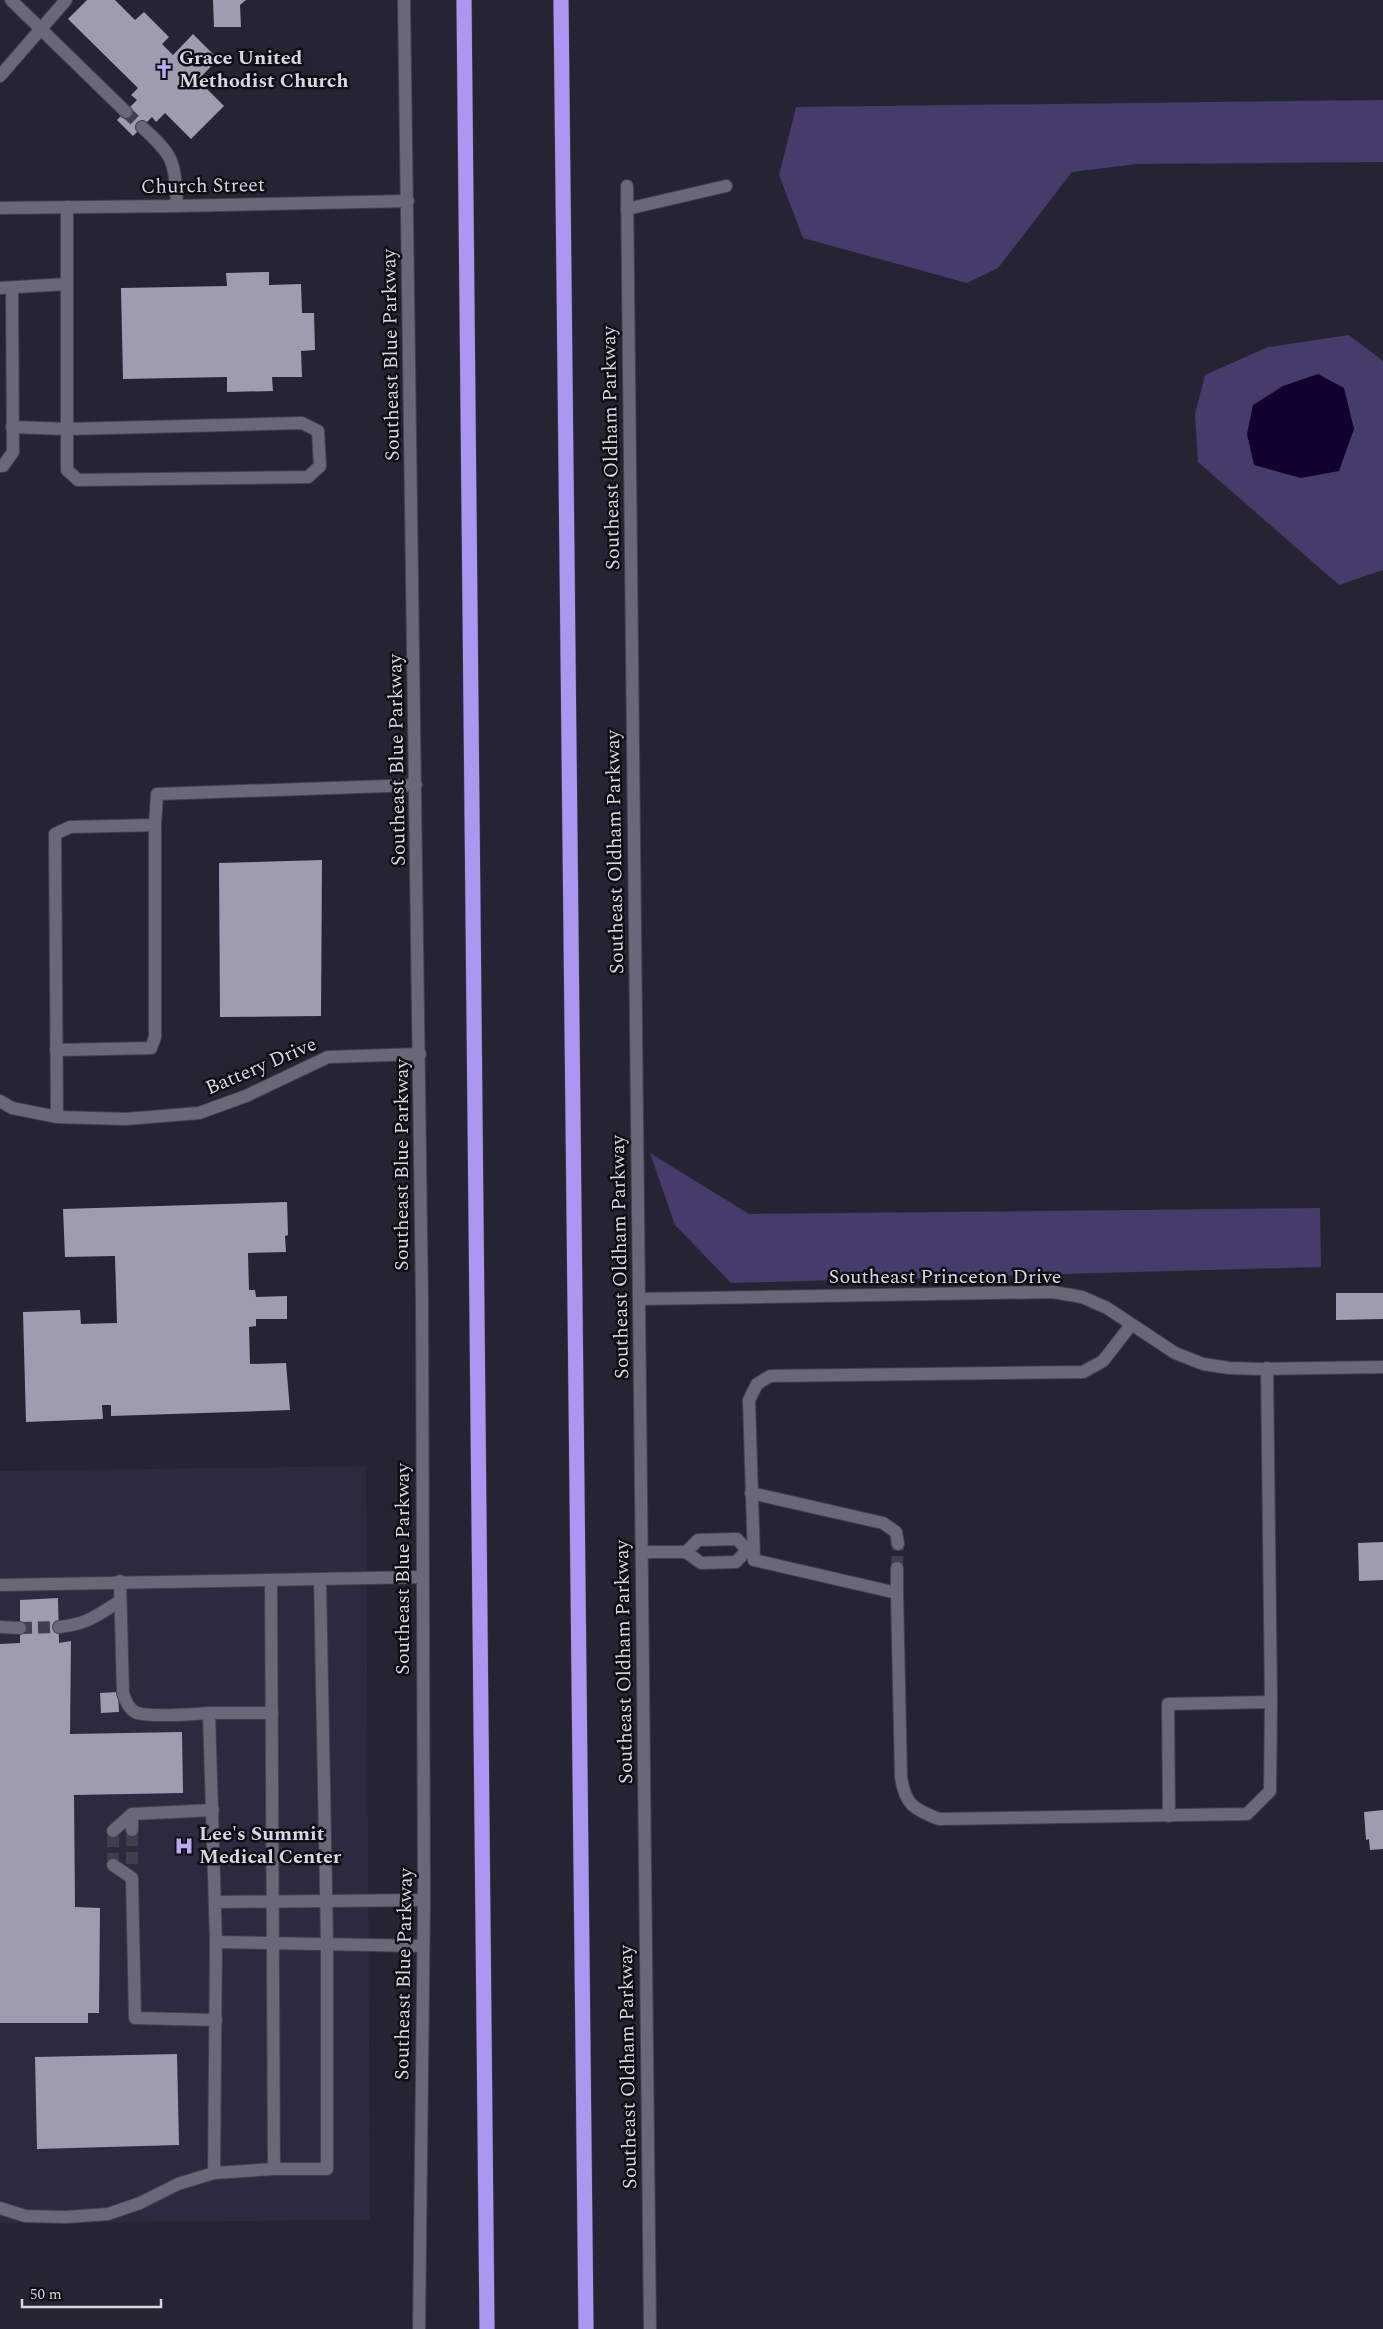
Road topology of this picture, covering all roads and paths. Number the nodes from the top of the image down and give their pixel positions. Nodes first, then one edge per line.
1 (11, 0) edge
2 (66, 0) edge
3 (404, 0) edge
4 (464, 0) edge
5 (561, 0) edge
6 (40, 28) junction
7 (0, 76) edge
8 (126, 112) tunnel mouth
9 (142, 127) tunnel mouth
10 (626, 186) dead end
11 (726, 186) dead end
12 (408, 201) junction
13 (178, 206) junction
14 (67, 207) junction
15 (0, 208) edge
16 (627, 208) junction
17 (67, 284) junction
18 (6, 288) edge
19 (12, 427) junction
20 (68, 429) junction
21 (0, 466) edge
22 (416, 784) junction
23 (154, 825) junction
24 (56, 1050) junction
25 (420, 1054) junction
26 (0, 1101) edge
27 (56, 1117) junction
28 (639, 1299) junction
29 (1131, 1325) junction
30 (1383, 1367) edge
31 (1267, 1368) junction
32 (751, 1492) junction
33 (898, 1544) tunnel mouth
34 (749, 1550) junction
35 (642, 1552) junction
36 (686, 1552) junction
37 (898, 1568) tunnel mouth
38 (422, 1577) junction
39 (320, 1579) junction
40 (271, 1580) junction
41 (120, 1581) junction
42 (0, 1585) edge
43 (897, 1593) junction
44 (120, 1600) junction
45 (59, 1626) tunnel mouth
46 (0, 1627) edge
47 (20, 1628) tunnel mouth
48 (1271, 1702) junction
49 (272, 1713) junction
50 (209, 1714) junction
51 (213, 1810) junction
52 (132, 1814) junction
53 (1168, 1816) junction
54 (132, 1830) tunnel mouth
55 (113, 1831) dead end
56 (132, 1864) tunnel mouth
57 (113, 1865) dead end
58 (132, 1878) junction
59 (424, 1900) junction
60 (216, 1902) junction
61 (272, 1902) junction
62 (326, 1902) junction
63 (216, 1942) junction
64 (271, 1942) junction
65 (327, 1943) junction
66 (422, 1946) junction
67 (216, 2020) junction
68 (274, 2169) junction
69 (214, 2172) junction
70 (0, 2208) edge
71 (419, 2329) edge
72 (487, 2329) edge
73 (586, 2329) edge
74 (650, 2329) edge

1 - 6 street
2 - 6 street
3 - 12 street, Southeast Blue Parkway
4 - 72 highway
5 - 73 highway
6 - 7 street
6 - 8 street
9 - 13 street
10 - 16 street, Southeast Oldham Parkway
11 - 16 street
12 - 13 street, Church Street
12 - 22 street, Southeast Blue Parkway
13 - 14 street, Church Street
14 - 15 street, Church Street
14 - 17 street
16 - 28 street, Southeast Oldham Parkway
17 - 18 street
17 - 20 street
18 - 19 street
19 - 20 street
19 - 21 street
20 - 20 street
22 - 23 street
22 - 25 street, Southeast Blue Parkway
23 - 24 street
23 - 24 street
24 - 27 street
25 - 27 street, Battery Drive
25 - 38 street, Southeast Blue Parkway
26 - 27 street, Battery Drive
28 - 29 street, Southeast Princeton Drive
28 - 35 street, Southeast Oldham Parkway
29 - 31 street, Southeast Princeton Drive
29 - 32 street
30 - 31 street, Southeast Princeton Drive
31 - 48 street
32 - 33 street
32 - 34 street
34 - 36 street
34 - 36 street
34 - 43 street
35 - 36 street
35 - 74 street, Southeast Oldham Parkway
37 - 43 street
38 - 39 street
38 - 59 street, Southeast Blue Parkway
39 - 40 street
39 - 62 street
40 - 41 street
40 - 49 street
41 - 42 street
41 - 44 street
43 - 53 street
44 - 45 street
44 - 50 street
46 - 47 street
48 - 53 street
48 - 53 street
49 - 50 street
49 - 61 street
50 - 51 street
51 - 52 street
51 - 60 street
52 - 54 street
52 - 55 street
56 - 58 street
57 - 58 street
58 - 67 street
59 - 62 street
59 - 66 street, Southeast Blue Parkway
60 - 61 street
60 - 63 street
61 - 62 street
61 - 64 street
62 - 65 street
63 - 64 street
63 - 67 street
64 - 65 street
64 - 68 street
65 - 66 street
65 - 68 street
66 - 71 street, Southeast Blue Parkway
67 - 69 street
68 - 69 street
69 - 70 street

